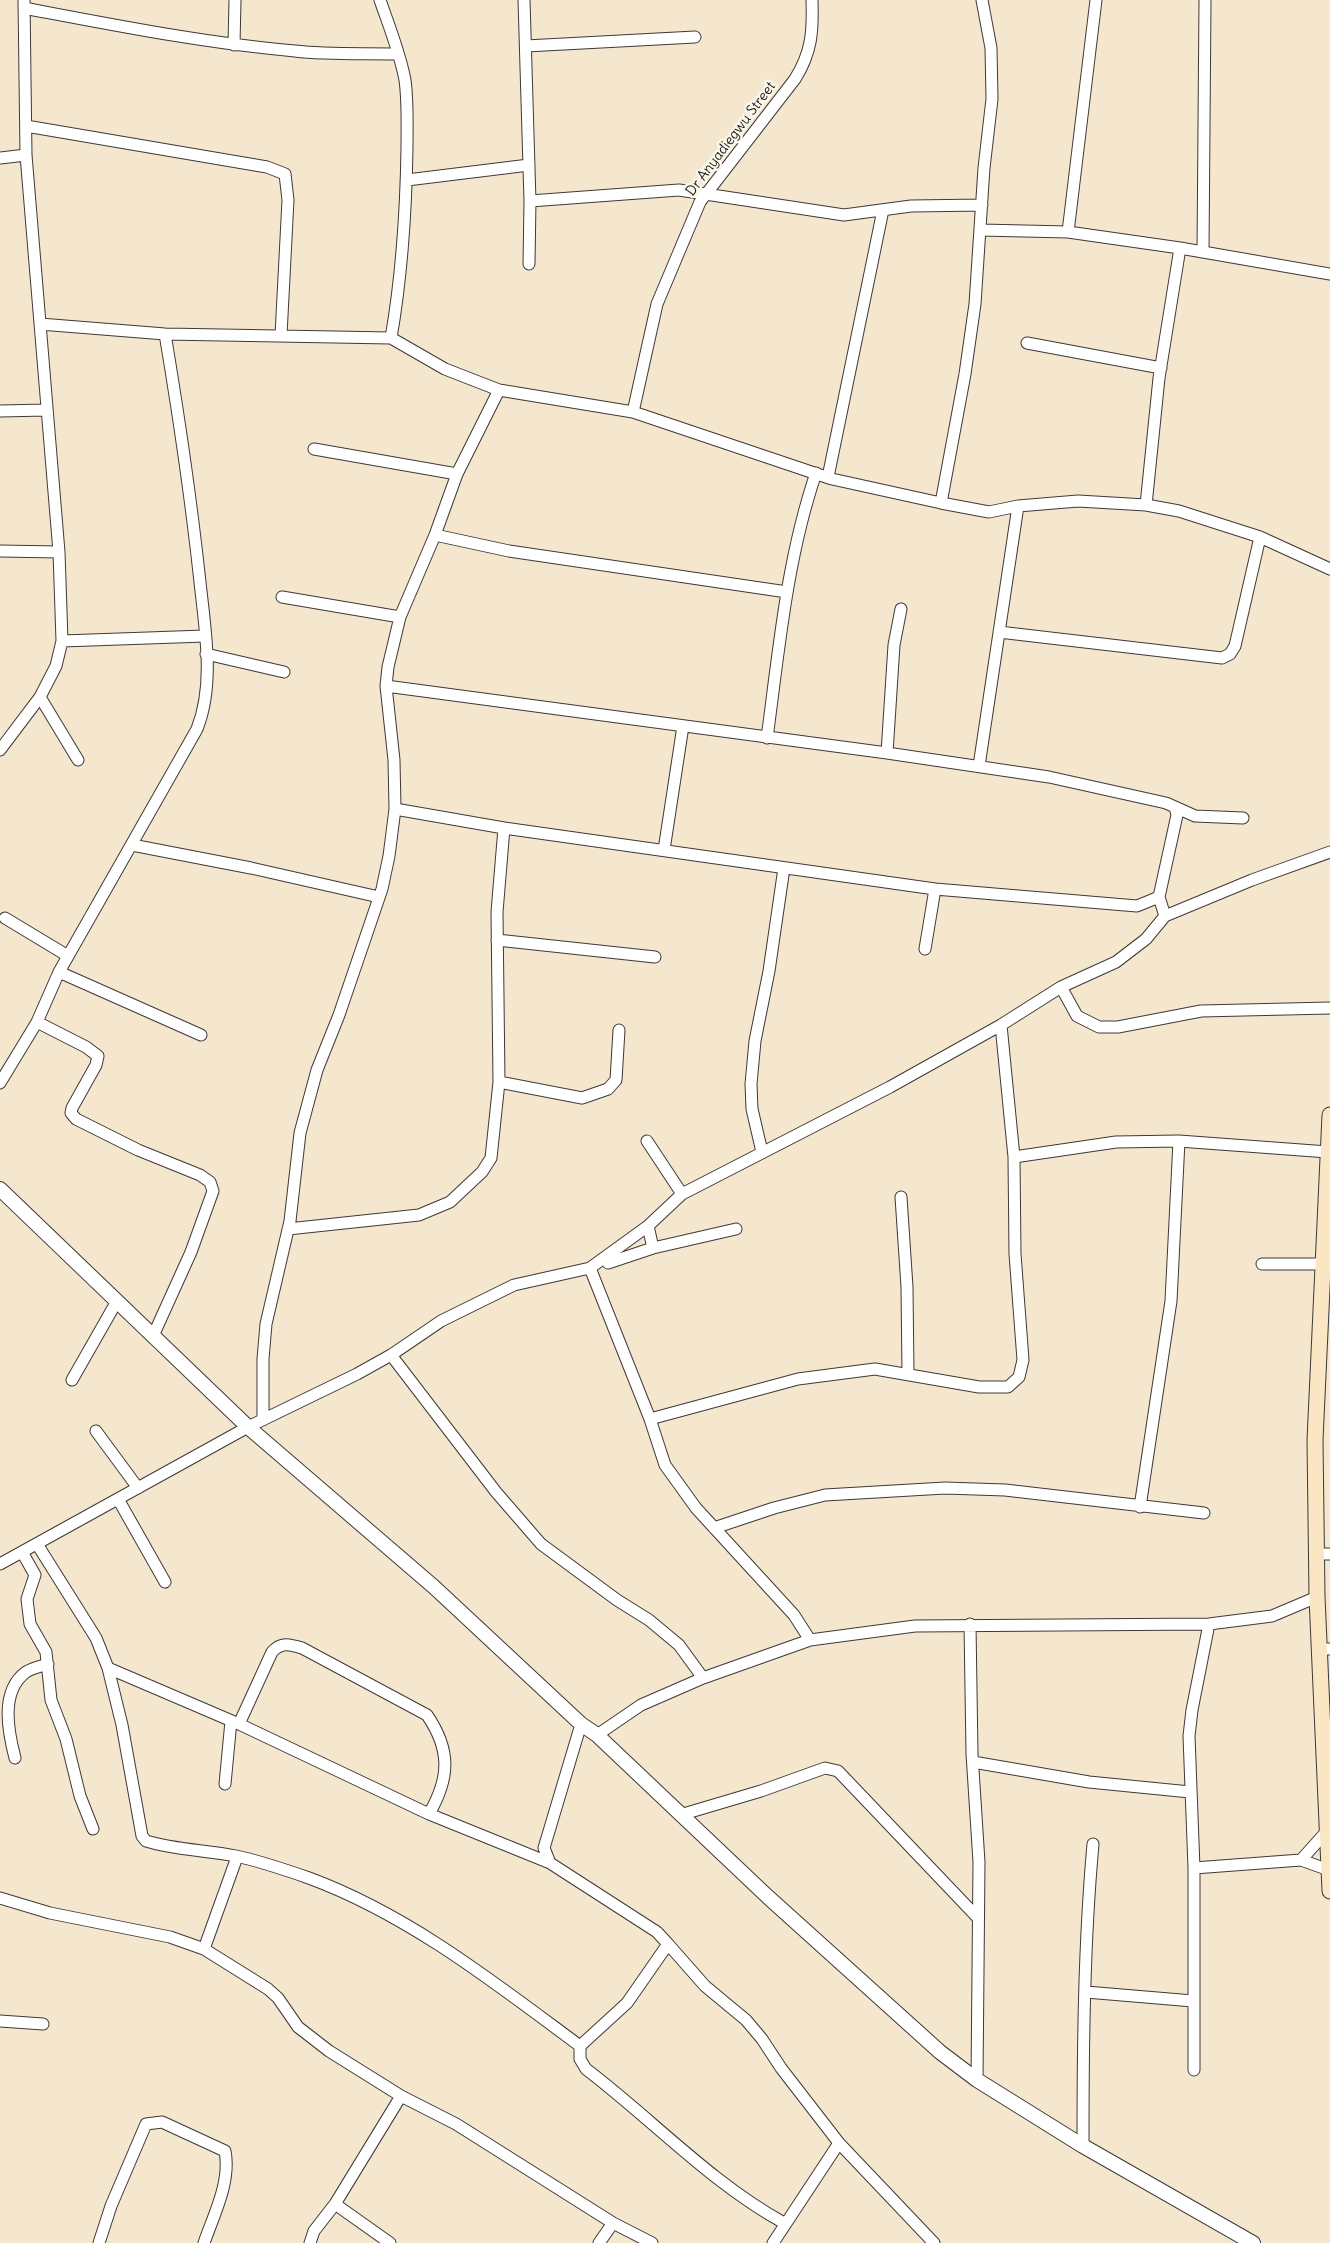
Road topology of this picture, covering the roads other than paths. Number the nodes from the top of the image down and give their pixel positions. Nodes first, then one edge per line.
1 (235, 0) edge
2 (380, 0) edge
3 (524, 0) edge
4 (812, 0) edge
5 (982, 0) edge
6 (1096, 0) edge
7 (1205, 0) edge
8 (24, 4) edge
9 (695, 37) dead end
10 (234, 45) junction
11 (526, 46) junction
12 (398, 54) junction
13 (26, 126) junction
14 (26, 155) junction
15 (0, 158) edge
16 (529, 164) junction
17 (406, 180) junction
18 (706, 195) junction
19 (530, 201) junction
20 (982, 204) junction
21 (883, 210) junction
22 (981, 230) junction
23 (1068, 232) junction
24 (1180, 248) junction
25 (1203, 252) junction
26 (529, 264) dead end
27 (1330, 274) edge
28 (40, 324) junction
29 (165, 334) junction
30 (281, 336) junction
31 (391, 338) junction
32 (1028, 343) dead end
33 (1161, 368) junction
34 (499, 390) junction
35 (47, 410) junction
36 (0, 411) edge
37 (633, 412) junction
38 (314, 450) dead end
39 (816, 473) junction
40 (457, 474) junction
41 (828, 477) junction
42 (941, 504) junction
43 (1146, 505) junction
44 (1018, 506) junction
45 (435, 535) junction
46 (1260, 538) junction
47 (0, 551) edge
48 (59, 552) junction
49 (1330, 568) edge
50 (787, 592) junction
51 (282, 597) dead end
52 (901, 609) dead end
53 (400, 617) junction
54 (999, 632) junction
55 (205, 636) junction
56 (62, 641) junction
57 (206, 654) junction
58 (284, 672) dead end
59 (386, 686) junction
60 (40, 696) junction
61 (683, 726) junction
62 (767, 738) junction
63 (0, 750) edge
64 (887, 753) junction
65 (78, 760) dead end
66 (978, 766) junction
67 (1175, 807) junction
68 (395, 809) junction
69 (1243, 818) dead end
70 (504, 828) junction
71 (132, 845) junction
72 (664, 850) junction
73 (1330, 852) edge
74 (784, 868) junction
75 (935, 889) junction
76 (379, 897) junction
77 (1159, 898) junction
78 (1165, 916) junction
79 (5, 918) dead end
80 (497, 940) junction
81 (925, 949) dead end
82 (68, 956) junction
83 (655, 957) dead end
84 (59, 972) junction
85 (1061, 987) junction
86 (1330, 1008) edge
87 (37, 1022) junction
88 (1001, 1025) junction
89 (619, 1030) dead end
90 (201, 1035) dead end
91 (499, 1082) junction
92 (0, 1083) edge
93 (1330, 1115) edge
94 (647, 1141) dead end
95 (1179, 1141) junction
96 (762, 1152) junction
97 (1328, 1152) junction
98 (1014, 1156) junction
99 (0, 1189) edge
100 (682, 1194) junction
101 (901, 1197) dead end
102 (648, 1226) junction
103 (288, 1229) junction
104 (736, 1229) dead end
105 (653, 1248) junction
106 (608, 1262) dead end
107 (1262, 1264) dead end
108 (1322, 1264) junction
109 (590, 1268) junction
110 (116, 1301) junction
111 (1325, 1326) edge
112 (153, 1336) junction
113 (391, 1355) junction
114 (908, 1374) junction
115 (72, 1380) dead end
116 (650, 1419) junction
117 (263, 1420) junction
118 (248, 1427) junction
119 (96, 1431) dead end
120 (138, 1488) junction
121 (118, 1499) junction
122 (1140, 1507) junction
123 (1204, 1513) dead end
124 (714, 1528) junction
125 (37, 1544) junction
126 (22, 1552) junction
127 (1323, 1554) edge
128 (0, 1564) edge
129 (165, 1582) dead end
130 (1317, 1597) junction
131 (970, 1624) junction
132 (1209, 1624) junction
133 (810, 1640) junction
134 (1325, 1649) edge
135 (48, 1664) junction
136 (108, 1668) junction
137 (703, 1678) junction
138 (235, 1722) junction
139 (581, 1724) junction
140 (597, 1735) junction
141 (15, 1758) dead end
142 (972, 1762) junction
143 (225, 1784) dead end
144 (1190, 1792) junction
145 (429, 1814) junction
146 (680, 1815) junction
147 (93, 1829) dead end
148 (1327, 1831) junction
149 (1093, 1844) dead end
150 (237, 1857) junction
151 (1301, 1860) junction
152 (550, 1863) junction
153 (1194, 1868) junction
154 (1329, 1870) junction
155 (1330, 1891) edge
156 (0, 1898) edge
157 (978, 1918) junction
158 (668, 1944) junction
159 (204, 1948) junction
160 (1086, 1992) junction
161 (1193, 2001) junction
162 (0, 2021) edge
163 (44, 2024) dead end
164 (580, 2046) junction
165 (1194, 2070) dead end
166 (978, 2080) junction
167 (401, 2096) junction
168 (839, 2143) junction
169 (1084, 2146) junction
170 (335, 2204) junction
171 (613, 2223) junction
172 (784, 2223) junction
173 (99, 2243) edge
174 (204, 2243) edge
175 (310, 2243) edge
176 (390, 2243) edge
177 (599, 2243) edge
178 (652, 2243) edge
179 (773, 2243) edge
180 (934, 2243) edge
181 (1253, 2243) edge

1 - 10 street
2 - 12 street
3 - 11 street
4 - 18 street, Dr Anyadiegwu Street
5 - 20 street
6 - 23 street
7 - 25 street
8 - 10 street
8 - 13 street
9 - 11 street
10 - 12 street
11 - 16 street
12 - 17 street
13 - 14 street
13 - 30 street
14 - 15 street
14 - 28 street
16 - 17 street
16 - 19 street
17 - 31 street
18 - 19 street
18 - 21 street
18 - 37 street, Dr Anyadiegwu Street
19 - 26 street
20 - 21 street
20 - 22 street
21 - 41 street
22 - 23 street
22 - 42 street
23 - 24 street
24 - 25 street
24 - 33 street
25 - 27 street
28 - 29 street
28 - 35 street
29 - 30 street
29 - 55 street
30 - 31 street
31 - 34 street
32 - 33 street
33 - 43 street
34 - 37 street
34 - 40 street
35 - 36 street
35 - 48 street
37 - 39 street
38 - 40 street
39 - 41 street
39 - 50 street
40 - 45 street
41 - 42 street
42 - 44 street
43 - 44 street
43 - 46 street
44 - 54 street
45 - 50 street
45 - 53 street
46 - 49 street
46 - 54 street
47 - 48 street
48 - 56 street
50 - 62 street
51 - 53 street
52 - 64 street
53 - 59 street
54 - 66 street
55 - 56 street
55 - 57 street
56 - 60 street
57 - 58 street
57 - 71 street
59 - 61 street
59 - 68 street
60 - 63 street
60 - 65 street
61 - 62 street
61 - 72 street
62 - 64 street
64 - 66 street
66 - 67 street
67 - 69 street
67 - 77 street
68 - 70 street
68 - 76 street
70 - 72 street
70 - 80 street
71 - 76 street
71 - 82 street
72 - 74 street
73 - 78 street
74 - 75 street
74 - 96 street
75 - 77 street
75 - 81 street
76 - 103 street
77 - 78 street
78 - 85 street
79 - 82 street
80 - 83 street
80 - 91 street
82 - 84 street
84 - 87 street
84 - 90 street
85 - 86 street
85 - 88 street
87 - 92 street
87 - 112 street
88 - 96 street
88 - 98 street
89 - 91 street
91 - 103 street
93 - 97 main road
94 - 100 street
95 - 97 street
95 - 98 street
95 - 122 street
96 - 100 street
97 - 108 main road
98 - 114 street
99 - 110 street
100 - 102 street
101 - 114 street
102 - 105 street
102 - 109 street
103 - 117 street
104 - 105 street
105 - 106 street
107 - 108 street
108 - 111 main road
109 - 113 street
109 - 116 street
110 - 112 street
110 - 115 street
111 - 127 main road
112 - 118 street
113 - 117 street
113 - 137 street
114 - 116 street
116 - 124 street
117 - 118 street
118 - 120 street
118 - 139 street
119 - 120 street
120 - 121 street
121 - 125 street
121 - 129 street
122 - 123 street
122 - 124 street
124 - 133 street
125 - 126 street
125 - 136 street
126 - 128 street
126 - 135 street
127 - 130 main road
130 - 132 street
130 - 134 main road
131 - 132 street
131 - 133 street
131 - 142 street
132 - 144 street
133 - 137 street
134 - 148 main road
135 - 141 street
135 - 147 street
136 - 138 street
136 - 150 street
137 - 140 street
138 - 143 street
138 - 145 street
138 - 145 street
139 - 140 street
139 - 152 street
140 - 146 street
142 - 144 street
142 - 157 street
144 - 153 street
145 - 152 street
146 - 157 street
146 - 166 street
148 - 151 street
148 - 154 main road
149 - 160 street
150 - 159 street
150 - 164 street
151 - 153 street
151 - 154 street
152 - 158 street
153 - 161 street
154 - 155 main road
156 - 159 street
157 - 166 street
158 - 164 street
158 - 168 street
159 - 167 street
160 - 161 street
160 - 169 street
161 - 165 street
162 - 163 street
164 - 172 street
166 - 169 street
167 - 170 street
167 - 171 street
168 - 172 street
168 - 180 street
169 - 181 street
170 - 175 street
170 - 176 street
171 - 177 street
171 - 178 street
172 - 179 street
173 - 174 street

